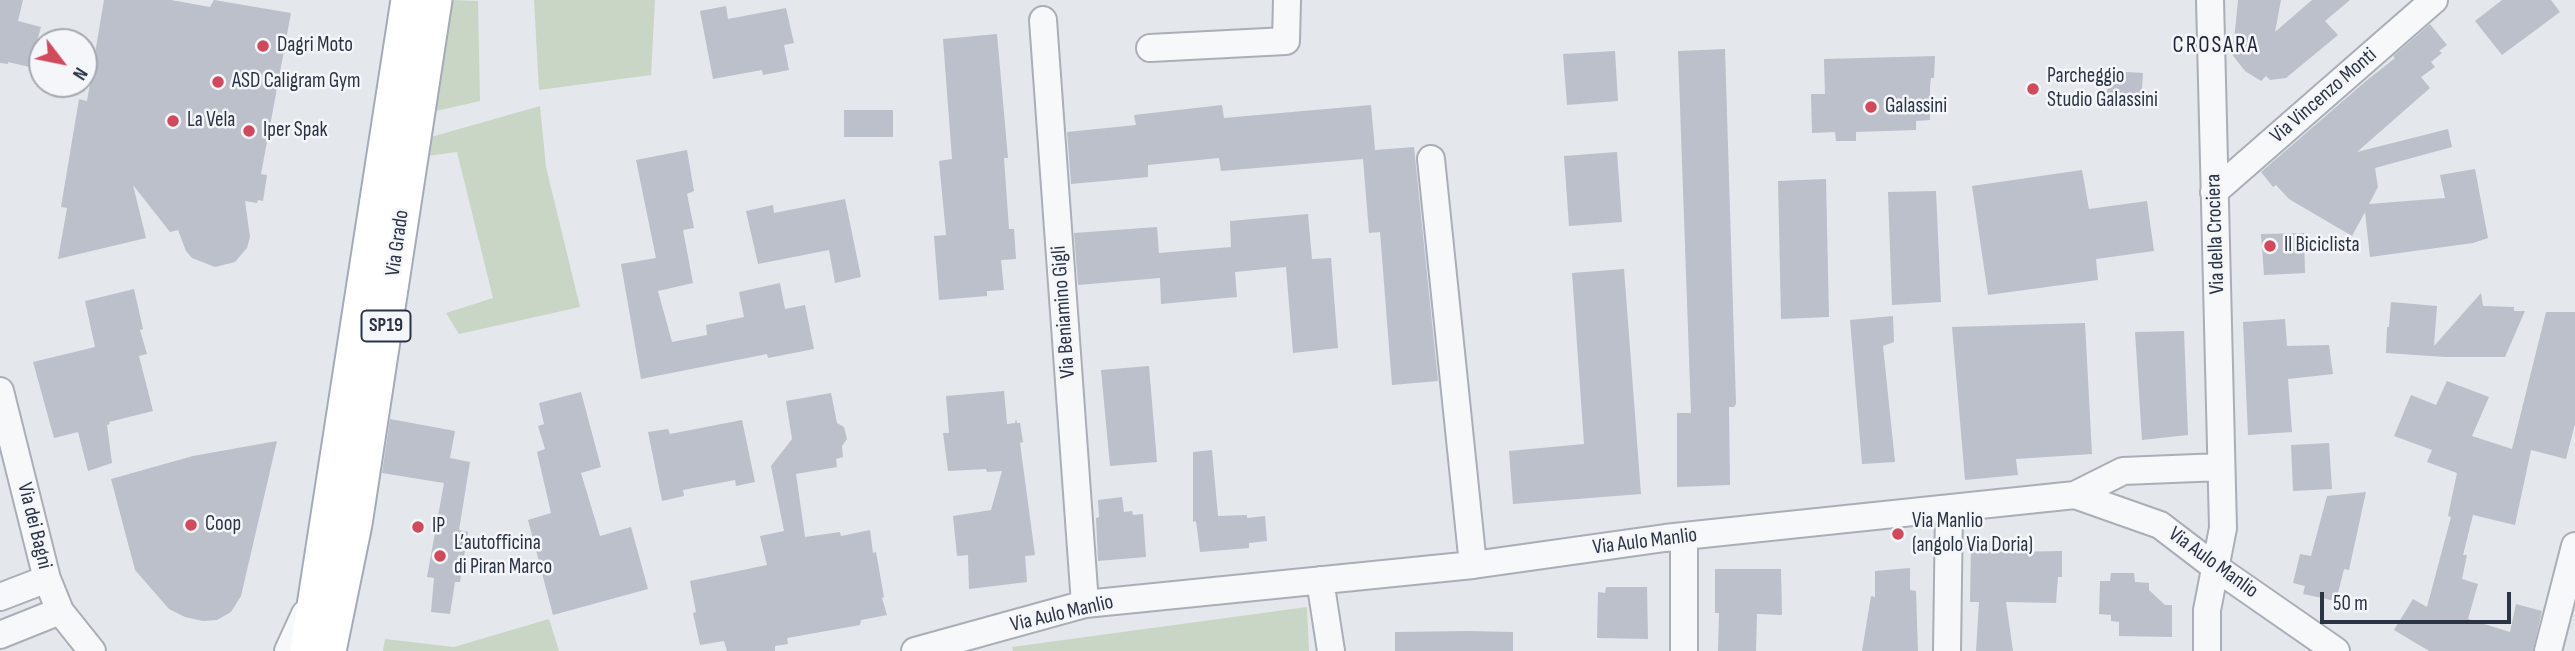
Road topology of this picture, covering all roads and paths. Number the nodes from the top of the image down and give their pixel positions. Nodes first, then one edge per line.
1 (408, 0) edge
2 (435, 0) edge
3 (1287, 0) edge
4 (2210, 0) edge
5 (2434, 0) edge
6 (1043, 20) dead end
7 (1150, 48) dead end
8 (1431, 159) dead end
9 (2214, 192) junction
10 (0, 391) edge
11 (2221, 467) junction
12 (2075, 495) junction
13 (1949, 509) junction
14 (1684, 537) junction
15 (2575, 546) edge
16 (1473, 565) junction
17 (2215, 567) junction
18 (47, 579) junction
19 (1320, 580) junction
20 (318, 584) junction
21 (0, 597) edge
22 (1085, 604) junction
23 (60, 611) junction
24 (0, 635) edge
25 (92, 649) edge
26 (288, 651) edge
27 (306, 651) edge
28 (329, 651) edge
29 (915, 651) edge
30 (1331, 651) edge
31 (1684, 651) edge
32 (1947, 651) edge
33 (2207, 651) edge
34 (2336, 651) edge
35 (2548, 651) edge

1 - 20 main road, Via Grado / SP19
2 - 28 main road, Via Grado / SP19
3 - 7 street
4 - 9 street, Via della Crociera
5 - 9 street, Via Vincenzo Monti
6 - 22 street, Via Beniamino Gigli
8 - 16 street
9 - 11 street, Via della Crociera
10 - 18 street, Via dei Bagni
11 - 12 street
11 - 17 street, Via della Crociera
12 - 13 street, Via Aulo Manlio
12 - 17 street, Via Aulo Manlio
13 - 14 street, Via Aulo Manlio
13 - 32 street
14 - 16 street, Via Aulo Manlio
14 - 31 street
15 - 35 street
16 - 19 street, Via Aulo Manlio
17 - 33 street, Via della Crociera
17 - 34 street, Via Aulo Manlio
18 - 21 street
18 - 23 street, Via dei Bagni
19 - 22 street, Via Aulo Manlio
19 - 30 street
20 - 26 street
20 - 27 main road, Via Grado / SP19
22 - 29 street, Via Aulo Manlio
23 - 24 street
23 - 25 street, Via dei Bagni

